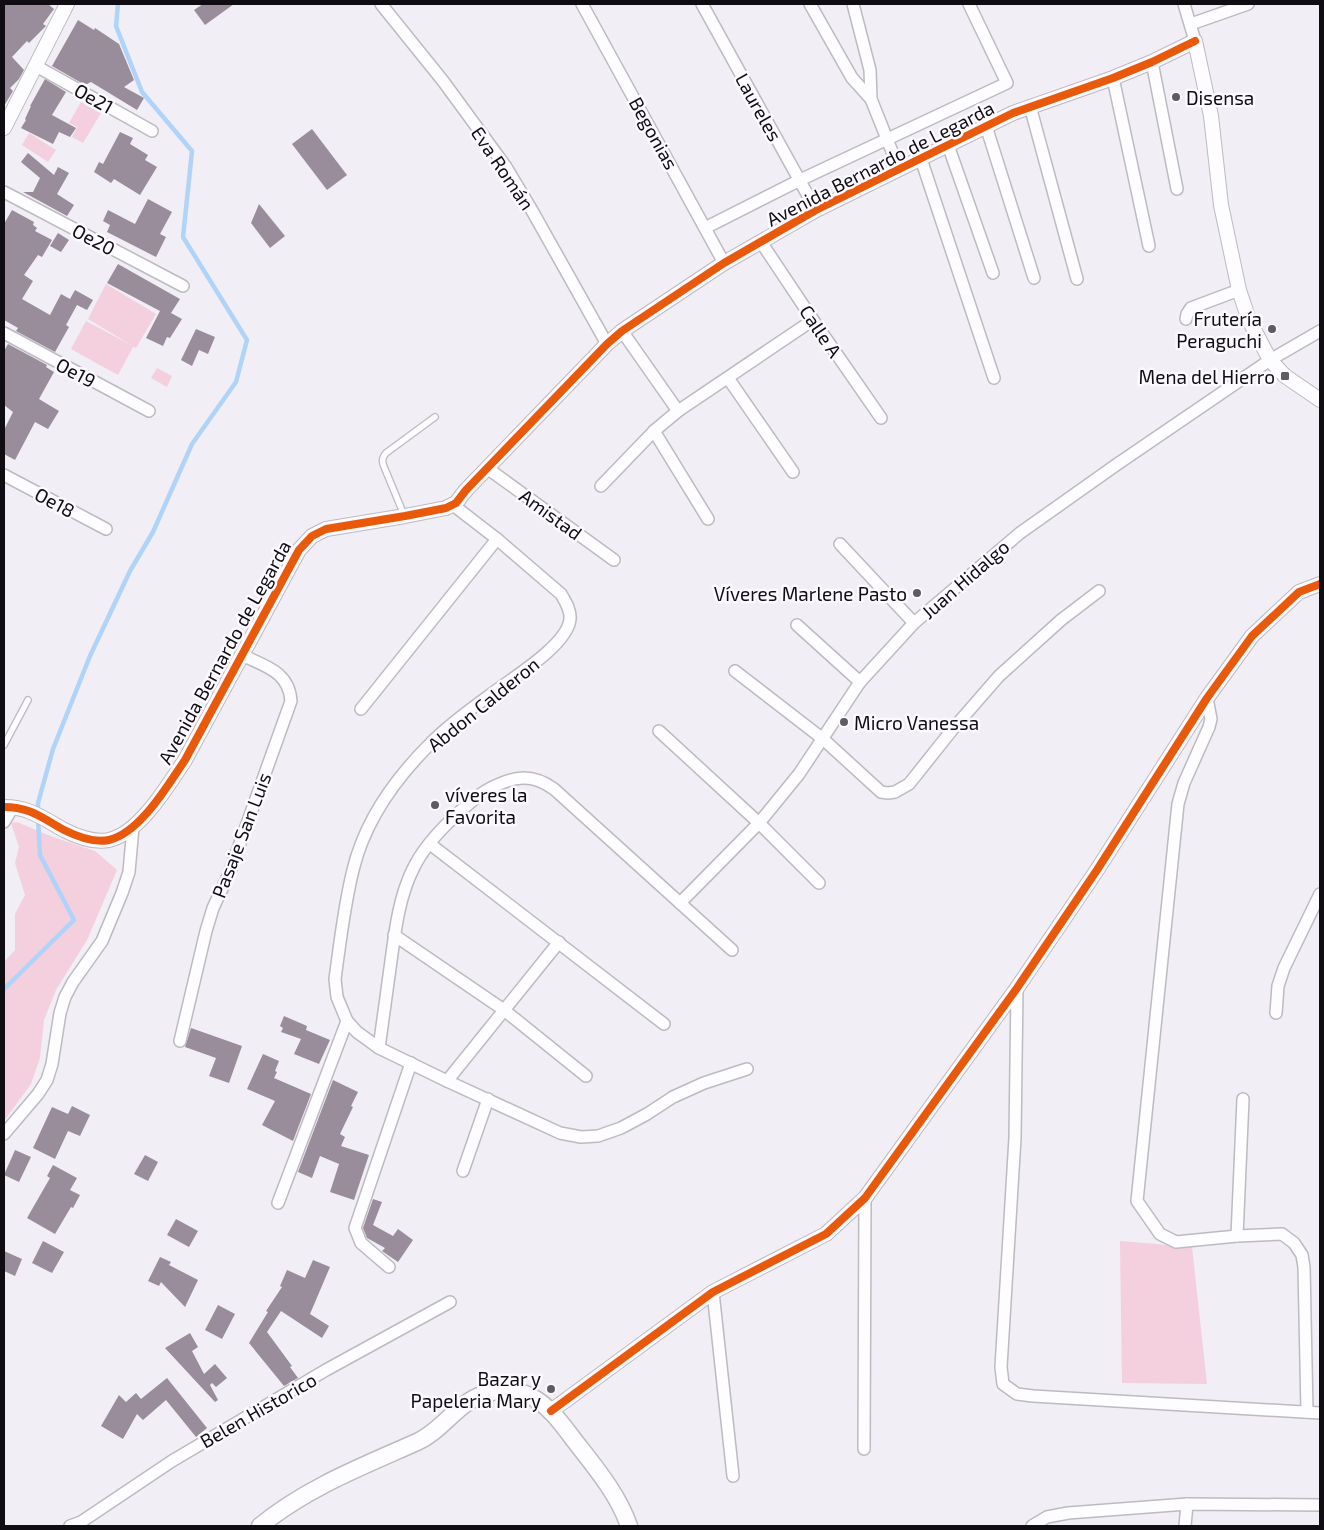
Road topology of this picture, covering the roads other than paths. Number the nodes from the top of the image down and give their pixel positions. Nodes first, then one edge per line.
1 (67, 4) edge
2 (381, 4) edge
3 (582, 4) edge
4 (702, 4) edge
5 (810, 4) edge
6 (853, 4) edge
7 (968, 4) edge
8 (1184, 4) edge
9 (1248, 4) edge
10 (1191, 24) junction
11 (1195, 41) junction
12 (1152, 62) junction
13 (36, 66) junction
14 (1113, 78) junction
15 (871, 98) junction
16 (1030, 106) junction
17 (986, 126) junction
18 (4, 128) edge
19 (152, 130) dead end
20 (886, 140) junction
21 (948, 145) junction
22 (921, 159) junction
23 (899, 169) junction
24 (800, 180) junction
25 (1177, 189) dead end
26 (4, 192) edge
27 (816, 210) junction
28 (705, 228) junction
29 (761, 242) junction
30 (1149, 246) dead end
31 (724, 263) junction
32 (993, 273) dead end
33 (1034, 278) dead end
34 (1077, 279) dead end
35 (183, 286) dead end
36 (1239, 290) junction
37 (1186, 319) dead end
38 (813, 320) junction
39 (1320, 331) edge
40 (622, 332) junction
41 (4, 333) edge
42 (607, 344) junction
43 (1270, 360) junction
44 (728, 378) junction
45 (994, 378) dead end
46 (1320, 400) edge
47 (149, 411) dead end
48 (678, 411) junction
49 (435, 417) dead end
50 (881, 418) dead end
51 (654, 431) junction
52 (487, 468) junction
53 (793, 472) dead end
54 (4, 476) edge
55 (601, 486) dead end
56 (453, 505) junction
57 (405, 516) junction
58 (708, 519) dead end
59 (106, 529) dead end
60 (497, 538) junction
61 (840, 544) dead end
62 (614, 560) dead end
63 (1320, 584) edge
64 (1099, 590) dead end
65 (914, 623) junction
66 (797, 625) dead end
67 (242, 655) junction
68 (736, 671) dead end
69 (860, 682) junction
70 (1206, 698) junction
71 (28, 700) dead end
72 (361, 710) dead end
73 (659, 731) dead end
74 (823, 739) junction
75 (4, 745) edge
76 (15, 808) edge
77 (4, 822) edge
78 (759, 823) junction
79 (133, 827) junction
80 (430, 844) junction
81 (819, 883) dead end
82 (1320, 894) edge
83 (680, 902) junction
84 (394, 935) junction
85 (558, 942) junction
86 (732, 950) dead end
87 (1018, 988) junction
88 (504, 1010) junction
89 (1276, 1013) dead end
90 (347, 1021) junction
91 (664, 1024) dead end
92 (180, 1042) dead end
93 (379, 1048) junction
94 (411, 1063) junction
95 (747, 1069) dead end
96 (586, 1076) dead end
97 (447, 1081) junction
98 (488, 1098) junction
99 (1243, 1099) dead end
100 (4, 1134) edge
101 (463, 1171) dead end
102 (865, 1198) junction
103 (278, 1203) dead end
104 (1237, 1236) junction
105 (389, 1266) dead end
106 (713, 1292) junction
107 (450, 1302) dead end
108 (551, 1411) junction
109 (1307, 1412) junction
110 (1320, 1413) edge
111 (864, 1449) dead end
112 (733, 1476) dead end
113 (1187, 1504) junction
114 (1320, 1505) edge
115 (70, 1526) edge
116 (260, 1526) edge
117 (629, 1526) edge
118 (1032, 1526) edge
119 (1185, 1526) edge

1 - 13 street
2 - 42 street, Eva Román
3 - 28 street, Begonias
4 - 24 street, Laureles
5 - 15 street
6 - 15 street
7 - 20 street
8 - 10 street
9 - 10 street
10 - 11 street
11 - 12 street, Avenida Bernardo de Legarda
11 - 36 street
12 - 14 street, Avenida Bernardo de Legarda
12 - 25 street
13 - 18 street
13 - 19 street, Oe21
14 - 16 street, Avenida Bernardo de Legarda
14 - 30 street
15 - 20 street
16 - 17 street, Avenida Bernardo de Legarda
16 - 34 street
17 - 21 street, Avenida Bernardo de Legarda
17 - 33 street
20 - 23 street
20 - 24 street
21 - 22 street, Avenida Bernardo de Legarda
21 - 32 street
22 - 23 street, Avenida Bernardo de Legarda
22 - 45 street
23 - 27 street, Avenida Bernardo de Legarda
24 - 27 street, Laureles
24 - 28 street
26 - 35 street, Oe20
27 - 29 street, Avenida Bernardo de Legarda
28 - 31 street, Begonias
29 - 31 street, Avenida Bernardo de Legarda
29 - 38 street, Calle A
31 - 40 street, Avenida Bernardo de Legarda
36 - 37 street
36 - 43 street
38 - 44 street
38 - 50 street, Calle A
39 - 43 street, Juan Hidalgo
40 - 42 street, Avenida Bernardo de Legarda
40 - 48 street
41 - 47 street, Oe19
42 - 52 street, Avenida Bernardo de Legarda
43 - 46 street
43 - 65 street, Juan Hidalgo
44 - 48 street
44 - 53 street
48 - 51 street
49 - 57 lane
51 - 55 street
51 - 58 street
52 - 56 street, Avenida Bernardo de Legarda
52 - 62 street, Amistad
54 - 59 street, Oe18
56 - 57 street, Avenida Bernardo de Legarda
56 - 60 street, Abdon Calderon
57 - 67 street, Avenida Bernardo de Legarda
60 - 72 street
60 - 90 street, Abdon Calderon
61 - 65 street
63 - 70 street
64 - 74 street
65 - 69 street, Juan Hidalgo
66 - 69 street
67 - 79 street, Avenida Bernardo de Legarda
67 - 92 street, Pasaje San Luis
68 - 74 street
69 - 74 street, Juan Hidalgo
70 - 87 street
70 - 104 street
71 - 75 lane
73 - 78 street
74 - 78 street, Juan Hidalgo
76 - 77 street
76 - 79 street, Avenida Bernardo de Legarda
78 - 81 street
78 - 83 street, Juan Hidalgo
79 - 100 street
80 - 83 street
80 - 84 street
80 - 85 street
82 - 89 street
83 - 86 street
84 - 88 street
84 - 93 street
85 - 88 street
85 - 91 street
87 - 102 street
87 - 109 street
88 - 96 street
88 - 97 street
90 - 93 street, Abdon Calderon
90 - 103 street
93 - 94 street, Abdon Calderon
94 - 97 street, Abdon Calderon
94 - 105 street
95 - 98 street, Abdon Calderon
97 - 98 street, Abdon Calderon
98 - 101 street
99 - 104 street
102 - 106 street
102 - 111 street
104 - 109 street
106 - 108 street
106 - 112 street
107 - 115 street, Belen Historico
108 - 116 main road
108 - 117 main road
109 - 110 street
113 - 114 street
113 - 118 street
113 - 119 street

